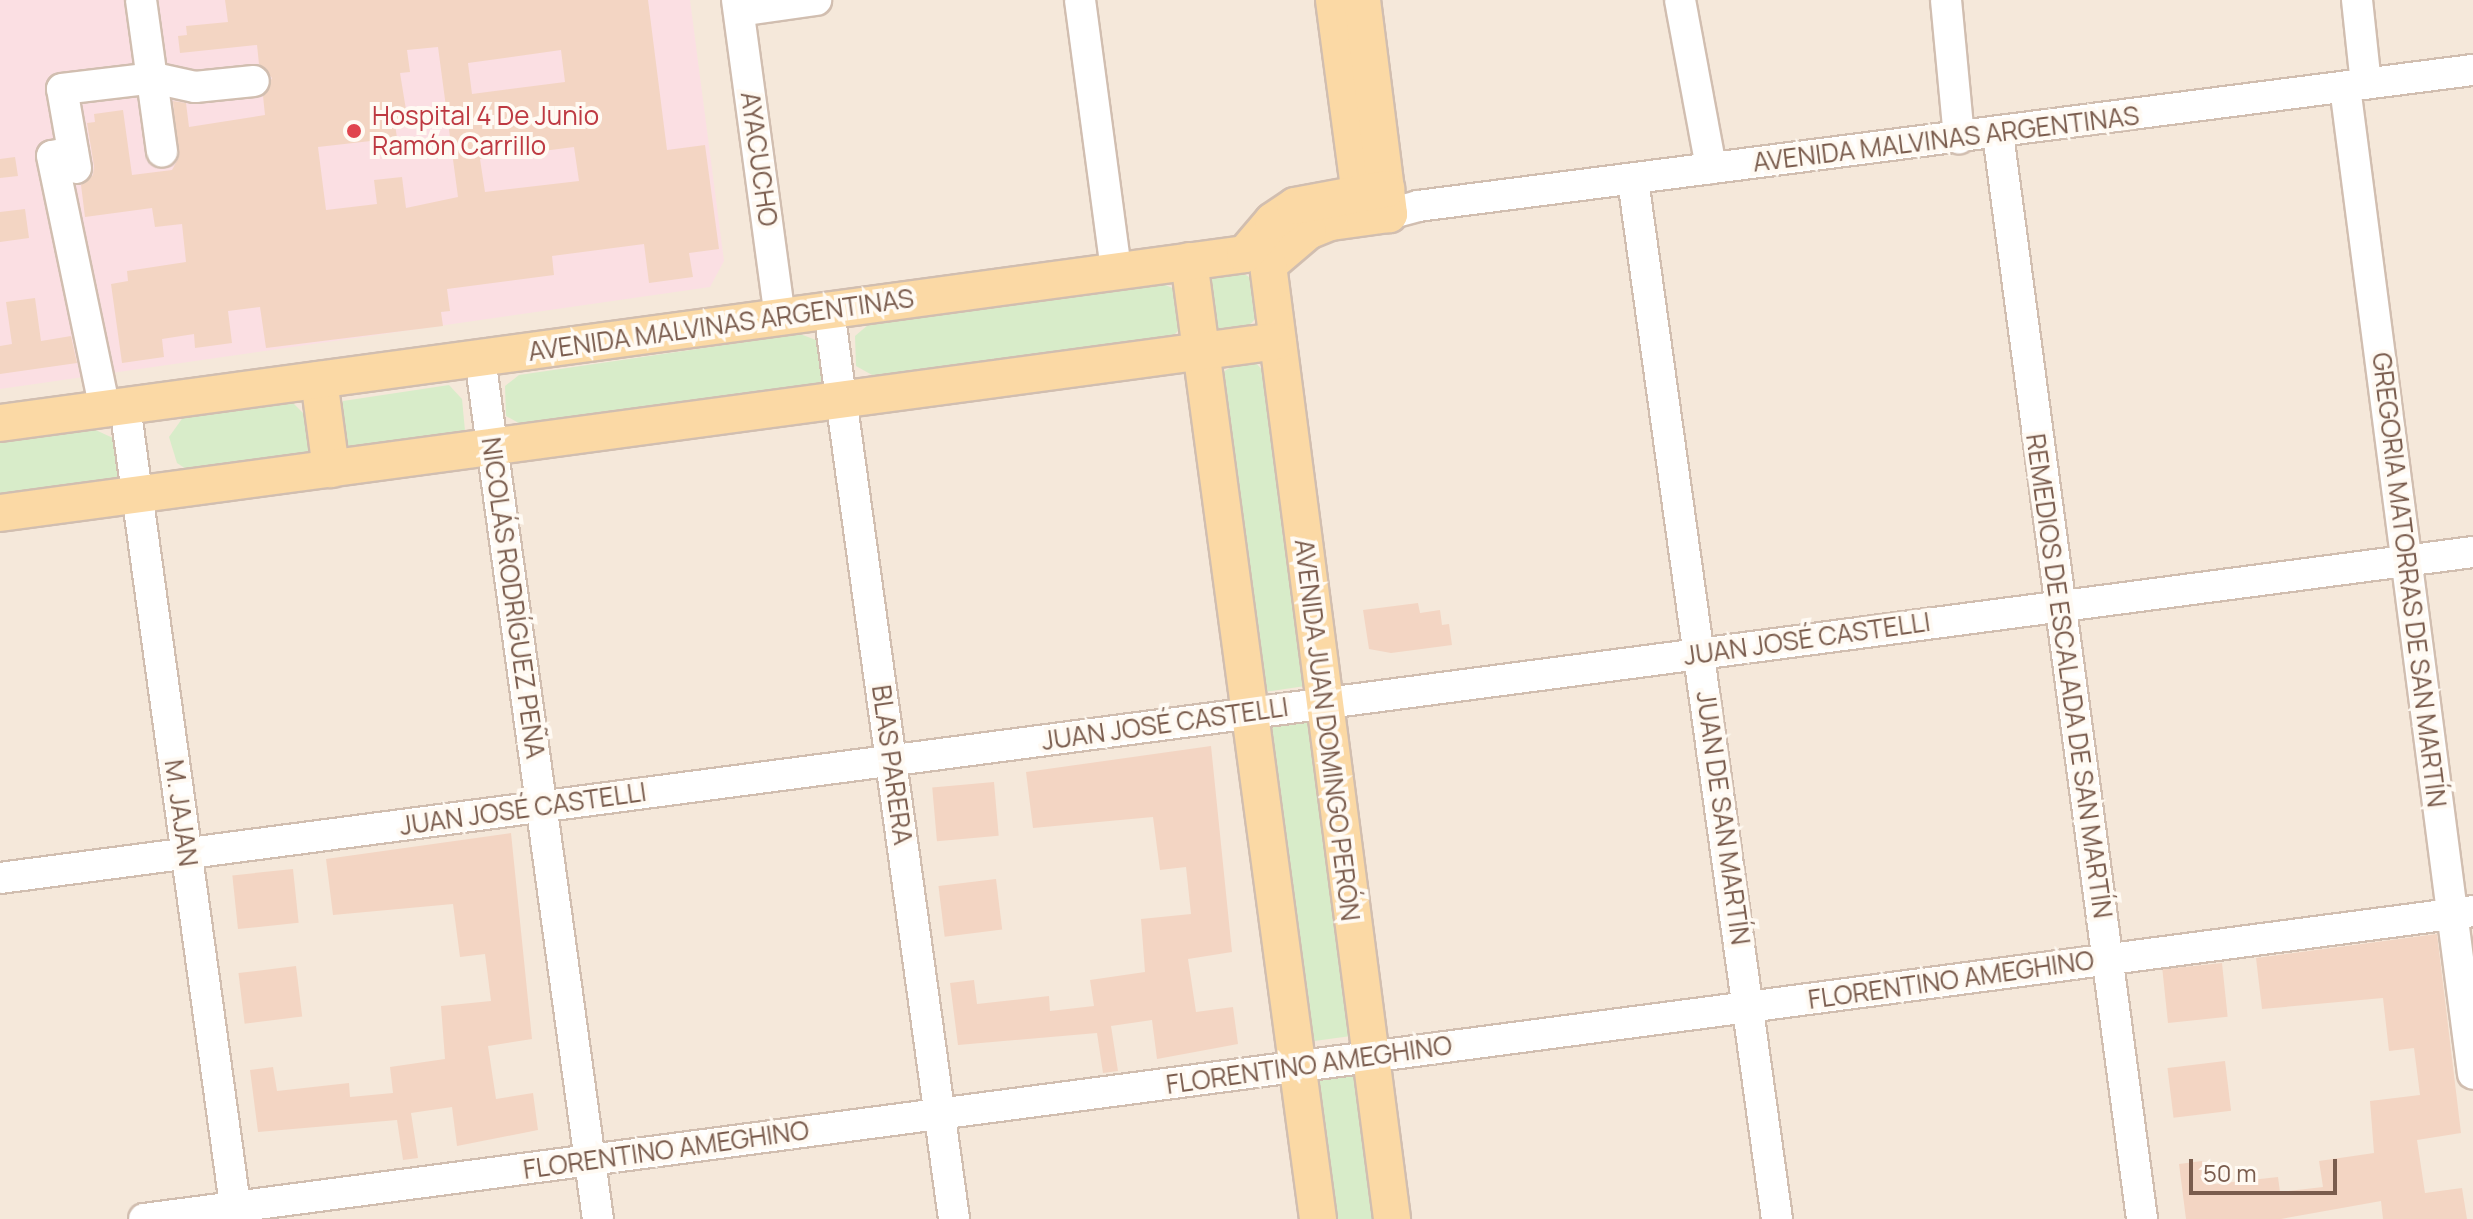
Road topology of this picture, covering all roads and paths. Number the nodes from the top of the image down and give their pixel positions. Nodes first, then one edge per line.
1 (141, 0) edge
2 (816, 0) edge
3 (1080, 0) edge
4 (1334, 0) edge
5 (1362, 0) edge
6 (1680, 0) edge
7 (1946, 0) edge
8 (2357, 0) edge
9 (738, 6) edge
10 (2473, 70) edge
11 (154, 78) junction
12 (254, 81) dead end
13 (2355, 85) junction
14 (1998, 134) junction
15 (1959, 138) junction
16 (162, 152) dead end
17 (1711, 168) junction
18 (1633, 180) junction
19 (1383, 204) junction
20 (1257, 259) junction
21 (1189, 261) junction
22 (1116, 271) junction
23 (829, 311) junction
24 (780, 317) junction
25 (1277, 341) junction
26 (1202, 351) junction
27 (480, 358) junction
28 (319, 380) junction
29 (842, 400) junction
30 (115, 408) junction
31 (0, 423) edge
32 (493, 447) junction
33 (331, 469) junction
34 (138, 495) junction
35 (0, 513) edge
36 (2473, 552) edge
37 (2409, 561) junction
38 (2059, 606) junction
39 (1701, 653) junction
40 (1322, 703) junction
41 (1251, 713) junction
42 (891, 761) junction
43 (541, 807) junction
44 (187, 854) junction
45 (0, 878) edge
46 (2461, 912) edge
47 (2107, 959) junction
48 (1749, 1007) junction
49 (1370, 1057) junction
50 (1299, 1066) junction
51 (2473, 1074) edge
52 (939, 1114) junction
53 (590, 1160) junction
54 (236, 1213) edge
55 (144, 1219) edge
56 (598, 1219) edge
57 (954, 1219) edge
58 (1318, 1219) edge
59 (1392, 1219) edge
60 (1777, 1219) edge
61 (2142, 1219) edge

1 - 11 street
2 - 9 street
3 - 22 street
4 - 19 main road
5 - 19 main road
6 - 17 street
7 - 15 street
8 - 13 street, GREGORIA MATORRAS DE SAN MARTÍN
9 - 24 street, AYACUCHO
10 - 13 street, AVENIDA MALVINAS ARGENTINAS
11 - 12 street
11 - 16 street
11 - 30 street, M. JAJAN
13 - 14 street, AVENIDA MALVINAS ARGENTINAS
13 - 37 street, GREGORIA MATORRAS DE SAN MARTÍN
14 - 15 street, AVENIDA MALVINAS ARGENTINAS
14 - 38 street, REMEDIOS DE ESCALADA DE SAN MARTÍN
15 - 17 street, AVENIDA MALVINAS ARGENTINAS
17 - 18 street, AVENIDA MALVINAS ARGENTINAS
18 - 19 street, AVENIDA MALVINAS ARGENTINAS
18 - 39 street, JUAN DE SAN MARTÍN
19 - 20 main road, AVENIDA MALVINAS ARGENTINAS
20 - 21 main road, AVENIDA MALVINAS ARGENTINAS
20 - 25 main road, AVENIDA JUAN DOMINGO PERÓN
21 - 22 main road, AVENIDA MALVINAS ARGENTINAS
21 - 26 main road
22 - 23 main road, AVENIDA MALVINAS ARGENTINAS
23 - 24 main road, AVENIDA MALVINAS ARGENTINAS
23 - 29 street, BLAS PARERA
24 - 27 main road, AVENIDA MALVINAS ARGENTINAS
25 - 26 main road
25 - 40 main road, AVENIDA JUAN DOMINGO PERÓN
26 - 29 main road
26 - 41 main road
27 - 28 main road, AVENIDA MALVINAS ARGENTINAS
27 - 32 street, NICOLÁS RODRÍGUEZ PEÑA
28 - 30 main road, AVENIDA MALVINAS ARGENTINAS
28 - 33 main road
29 - 32 main road
29 - 42 street, BLAS PARERA
30 - 31 main road, AVENIDA MALVINAS ARGENTINAS
30 - 34 street, M. JAJAN
32 - 33 main road
32 - 43 street, NICOLÁS RODRÍGUEZ PEÑA
33 - 34 main road
34 - 35 main road
34 - 44 street, M. JAJAN
36 - 37 street, JUAN JOSÉ CASTELLI
37 - 38 street, JUAN JOSÉ CASTELLI
37 - 46 street, GREGORIA MATORRAS DE SAN MARTÍN
38 - 39 street, JUAN JOSÉ CASTELLI
38 - 47 street, REMEDIOS DE ESCALADA DE SAN MARTÍN
39 - 40 street, JUAN JOSÉ CASTELLI
39 - 48 street, JUAN DE SAN MARTÍN
40 - 41 street, JUAN JOSÉ CASTELLI
40 - 49 main road, AVENIDA JUAN DOMINGO PERÓN
41 - 42 street, JUAN JOSÉ CASTELLI
41 - 50 main road
42 - 43 street, JUAN JOSÉ CASTELLI
42 - 52 street, BLAS PARERA
43 - 44 street, JUAN JOSÉ CASTELLI
43 - 53 street, NICOLÁS RODRÍGUEZ PEÑA
44 - 45 street, JUAN JOSÉ CASTELLI
44 - 54 street, M. JAJAN
46 - 47 street, FLORENTINO AMEGHINO
46 - 51 street, GREGORIA MATORRAS DE SAN MARTÍN
47 - 48 street, FLORENTINO AMEGHINO
47 - 61 street, REMEDIOS DE ESCALADA DE SAN MARTÍN
48 - 49 street, FLORENTINO AMEGHINO
48 - 60 street, JUAN DE SAN MARTÍN
49 - 50 street, FLORENTINO AMEGHINO
49 - 59 main road, AVENIDA JUAN DOMINGO PERÓN
50 - 52 street, FLORENTINO AMEGHINO
50 - 58 main road
52 - 53 street, FLORENTINO AMEGHINO
52 - 57 street, BLAS PARERA
53 - 54 street, FLORENTINO AMEGHINO
53 - 56 street, NICOLÁS RODRÍGUEZ PEÑA
54 - 55 street, FLORENTINO AMEGHINO

